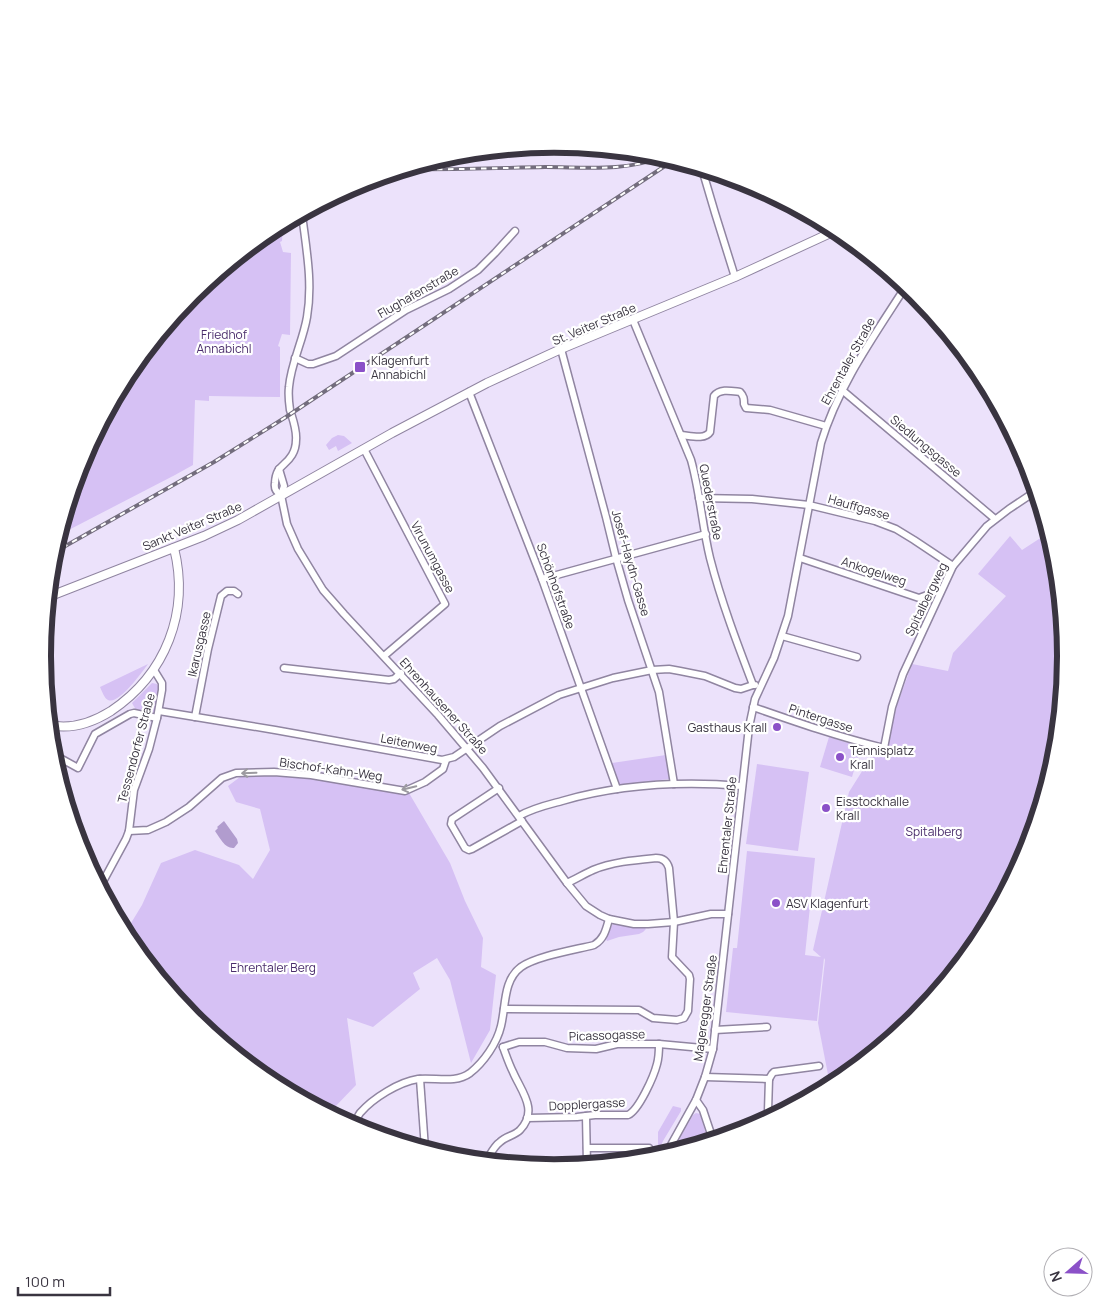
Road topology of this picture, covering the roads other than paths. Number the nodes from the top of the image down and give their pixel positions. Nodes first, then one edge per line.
1 (704, 176) edge
2 (303, 221) edge
3 (515, 231) dead end
4 (827, 234) edge
5 (735, 277) junction
6 (901, 293) edge
7 (633, 320) junction
8 (560, 349) junction
9 (295, 358) junction
10 (842, 390) junction
11 (469, 392) junction
12 (826, 426) junction
13 (681, 435) junction
14 (364, 449) junction
15 (282, 495) junction
16 (1030, 495) edge
17 (699, 498) junction
18 (809, 504) junction
19 (995, 519) junction
20 (706, 534) junction
21 (174, 548) junction
22 (616, 558) junction
23 (800, 558) junction
24 (953, 566) junction
25 (542, 578) junction
26 (941, 590) junction
27 (56, 594) edge
28 (238, 594) dead end
29 (782, 636) junction
30 (384, 656) junction
31 (857, 656) dead end
32 (284, 668) dead end
33 (154, 670) junction
34 (652, 670) junction
35 (400, 673) junction
36 (753, 684) junction
37 (581, 688) junction
38 (760, 688) junction
39 (753, 707) junction
40 (158, 715) junction
41 (194, 717) junction
42 (57, 726) edge
43 (884, 748) joint
44 (467, 749) junction
45 (62, 759) edge
46 (446, 760) junction
47 (674, 784) junction
48 (742, 786) junction
49 (499, 788) junction
50 (617, 789) junction
51 (520, 818) junction
52 (129, 831) junction
53 (104, 880) edge
54 (567, 883) junction
55 (728, 914) junction
56 (610, 920) junction
57 (674, 922) junction
58 (504, 1009) junction
59 (767, 1027) dead end
60 (715, 1030) junction
61 (495, 1041) junction
62 (659, 1044) junction
63 (503, 1047) junction
64 (713, 1049) junction
65 (818, 1066) dead end
66 (705, 1077) junction
67 (420, 1079) junction
68 (769, 1079) junction
69 (696, 1100) junction
70 (768, 1110) edge
71 (586, 1116) junction
72 (357, 1118) edge
73 (527, 1118) junction
74 (711, 1134) edge
75 (425, 1142) edge
76 (671, 1145) edge
77 (587, 1148) junction
78 (649, 1148) dead end
79 (491, 1154) edge
80 (587, 1158) edge

1 - 5 street
2 - 9 street
3 - 9 street, Flughafenstraße
4 - 5 main road, St. Veiter Straße
5 - 7 main road, St. Veiter Straße
6 - 10 street, Ehrentaler Straße
7 - 8 main road, St. Veiter Straße
7 - 13 street, Quederstraße
8 - 11 main road, St. Veiter Straße
8 - 22 street, Josef-Haydn-Gasse
9 - 15 street
10 - 12 street, Ehrentaler Straße
10 - 19 street, Siedlungsgasse
11 - 14 main road, St. Veiter Straße
11 - 25 street, Schönhofstraße
12 - 13 street
12 - 18 street, Ehrentaler Straße
13 - 17 street, Quederstraße
14 - 15 main road, Sankt Veiter Straße
14 - 30 street, Virunumgasse
15 - 21 main road, Sankt Veiter Straße
15 - 30 street, Ehrenhausener Straße
16 - 19 street, Spitalbergweg
17 - 18 street, Hauffgasse
17 - 20 street, Quederstraße
18 - 23 street, Ehrentaler Straße
18 - 24 street, Hauffgasse
19 - 24 street, Spitalbergweg
20 - 22 street
20 - 36 street, Quederstraße
21 - 27 main road, Sankt Veiter Straße
21 - 33 main road
22 - 25 street
22 - 34 street, Josef-Haydn-Gasse
23 - 26 street, Ankogelweg
23 - 29 street, Ehrentaler Straße
24 - 26 street, Spitalbergweg
25 - 37 street, Schönhofstraße
26 - 43 street, Spitalbergweg
28 - 41 street, Ikarusgasse
29 - 31 street
29 - 38 street, Ehrentaler Straße
30 - 35 street, Ehrenhausener Straße
32 - 35 street
33 - 40 street, Tessendorfer Straße
33 - 42 main road
34 - 36 street, Leitenweg
34 - 37 street, Leitenweg
34 - 47 street, Josef-Haydn-Gasse
35 - 44 street, Ehrenhausener Straße
36 - 38 street
37 - 44 street, Leitenweg
37 - 50 street, Schönhofstraße
38 - 39 street, Ehrentaler Straße
39 - 43 street, Pintergasse
39 - 48 street, Ehrentaler Straße
40 - 41 street, Leitenweg
40 - 45 street, Leitenweg
40 - 52 street, Tessendorfer Straße
41 - 46 street, Leitenweg
44 - 46 street, Leitenweg
44 - 49 street, Ehrenhausener Straße
46 -> 52 street, Bischof-Kahn-Weg
47 - 48 street
47 - 50 street
48 - 55 street, Ehrentaler Straße
49 - 51 street, Ehrenhausener Straße
49 - 51 street
50 - 51 street
51 - 54 street, Ehrenhausener Straße
52 - 53 street, Tessendorfer Straße
54 - 56 street, Ehrenhausener Straße
54 - 57 street
55 - 57 street
55 - 60 street, Mageregger Straße
56 - 57 street
56 - 58 street
57 - 58 street
58 - 61 street
59 - 60 street
60 - 64 street, Mageregger Straße
61 - 63 street
61 - 67 street
62 - 63 street, Picassogasse
62 - 64 street, Picassogasse
62 - 71 street, Dopplergasse
63 - 73 street
64 - 66 street, Mageregger Straße
65 - 68 street
66 - 68 street
66 - 69 street, Mageregger Straße
67 - 72 street
67 - 75 street
68 - 70 street
69 - 74 street
69 - 76 street, Mageregger Straße
71 - 73 street, Dopplergasse
71 - 77 street
73 - 79 street
77 - 78 street
77 - 80 street

